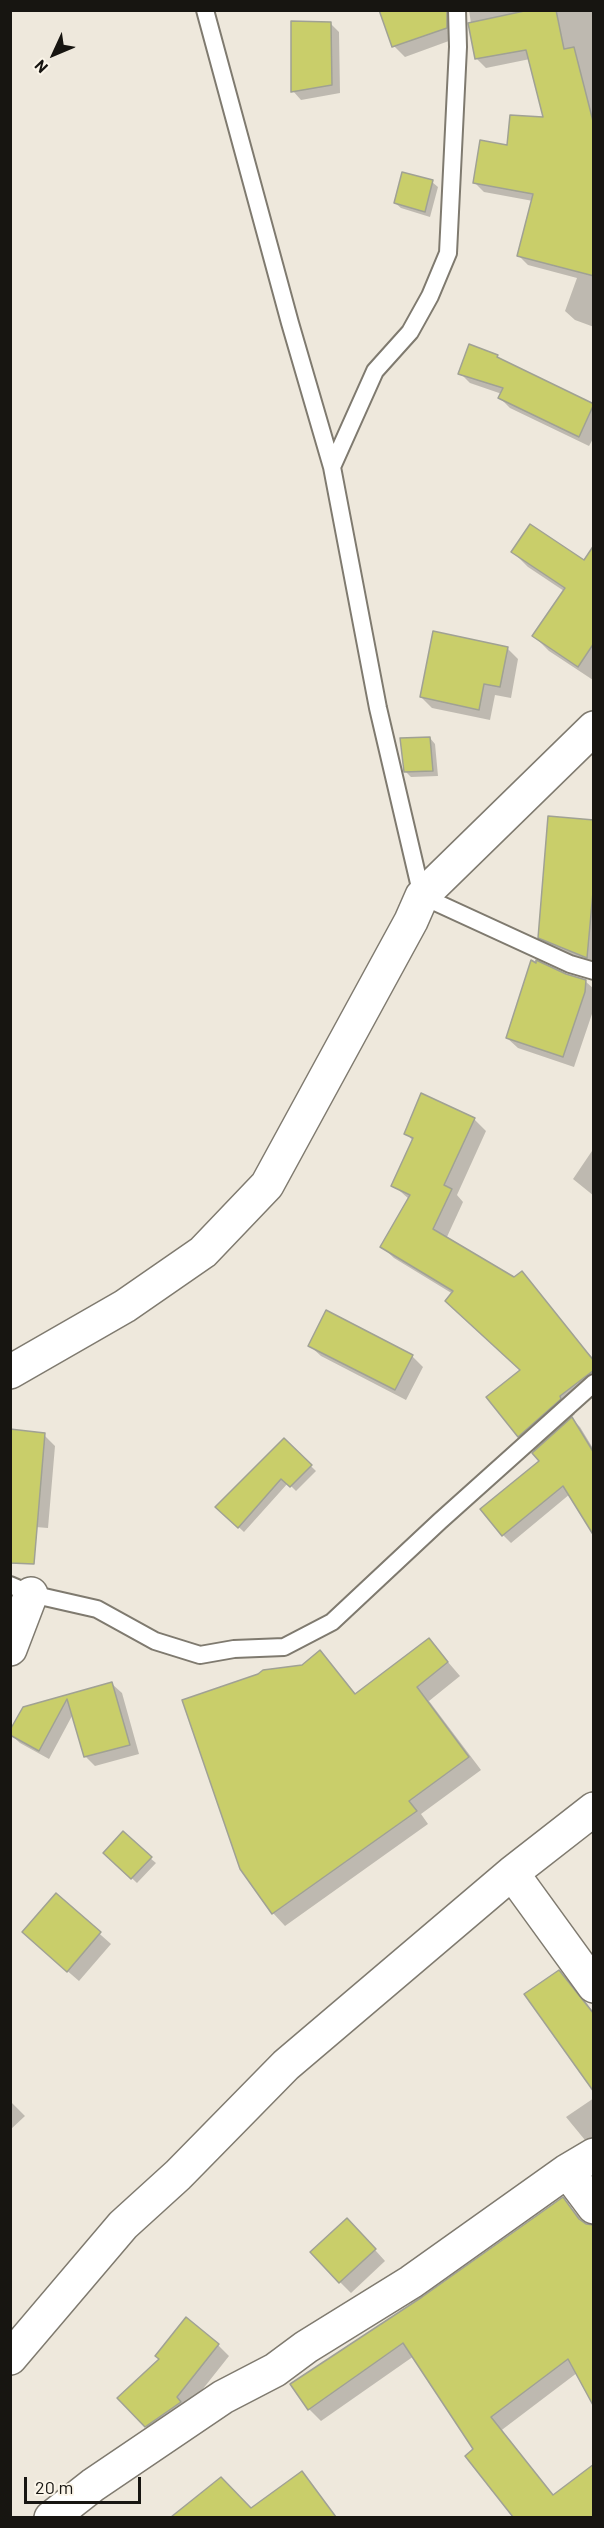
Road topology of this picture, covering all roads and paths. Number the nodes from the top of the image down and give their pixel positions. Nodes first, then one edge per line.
1 (205, 10) edge
2 (457, 10) edge
3 (332, 467) junction
4 (594, 728) edge
5 (422, 896) junction
6 (594, 971) edge
7 (10, 1372) edge
8 (594, 1383) edge
9 (21, 1590) edge
10 (10, 1648) edge
11 (594, 1809) edge
12 (512, 1873) junction
13 (594, 1986) edge
14 (580, 2163) edge
15 (594, 2207) edge
16 (10, 2358) edge
17 (51, 2517) edge

1 - 3 lane
2 - 3 lane
3 - 5 lane
4 - 5 street
5 - 6 lane
5 - 7 street
8 - 9 lane
9 - 10 street
11 - 12 street
12 - 13 street
12 - 16 street
14 - 15 street
14 - 17 street

